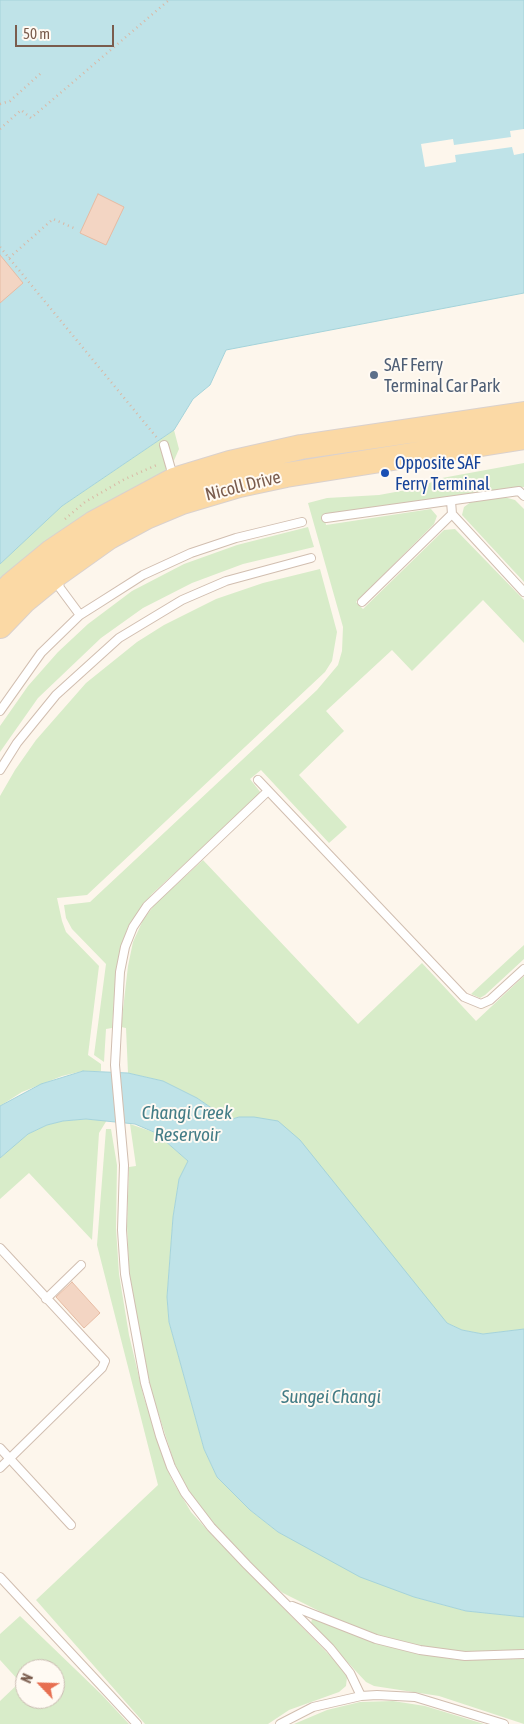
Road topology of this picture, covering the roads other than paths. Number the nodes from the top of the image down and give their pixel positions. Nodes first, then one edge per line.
1 (524, 414) edge
2 (524, 437) edge
3 (164, 446) road end
4 (178, 491) junction
5 (524, 496) edge
6 (451, 501) junction
7 (452, 514) junction
8 (326, 518) dead end
9 (302, 522) dead end
10 (311, 558) dead end
11 (50, 567) junction
12 (524, 592) edge
13 (0, 597) edge
14 (362, 602) dead end
15 (80, 615) junction
16 (0, 626) edge
17 (0, 712) edge
18 (0, 770) edge
19 (258, 780) dead end
20 (268, 791) junction
21 (524, 969) edge
22 (0, 1248) edge
23 (81, 1265) dead end
24 (46, 1299) junction
25 (0, 1448) edge
26 (10, 1459) junction
27 (0, 1468) edge
28 (70, 1525) dead end
29 (0, 1577) edge
30 (288, 1604) junction
31 (524, 1654) edge
32 (361, 1696) junction
33 (137, 1724) edge
34 (280, 1724) edge
35 (504, 1724) edge

1 - 4 main road, Nicoll Drive
2 - 4 main road, Nicoll Drive
3 - 4 lane
4 - 11 main road, Nicoll Drive
5 - 6 lane
6 - 7 lane
6 - 8 lane
7 - 12 lane
7 - 14 lane
9 - 15 lane
10 - 18 lane
11 - 13 main road, Nicoll Drive
11 - 15 lane
11 - 16 main road, Nicoll Drive
15 - 17 lane
19 - 20 lane
20 - 21 lane
20 - 30 lane
22 - 24 lane
23 - 24 lane
24 - 26 lane
25 - 26 lane
26 - 27 lane
26 - 28 lane
29 - 33 lane
30 - 31 lane
30 - 32 lane
32 - 34 lane
32 - 35 lane

